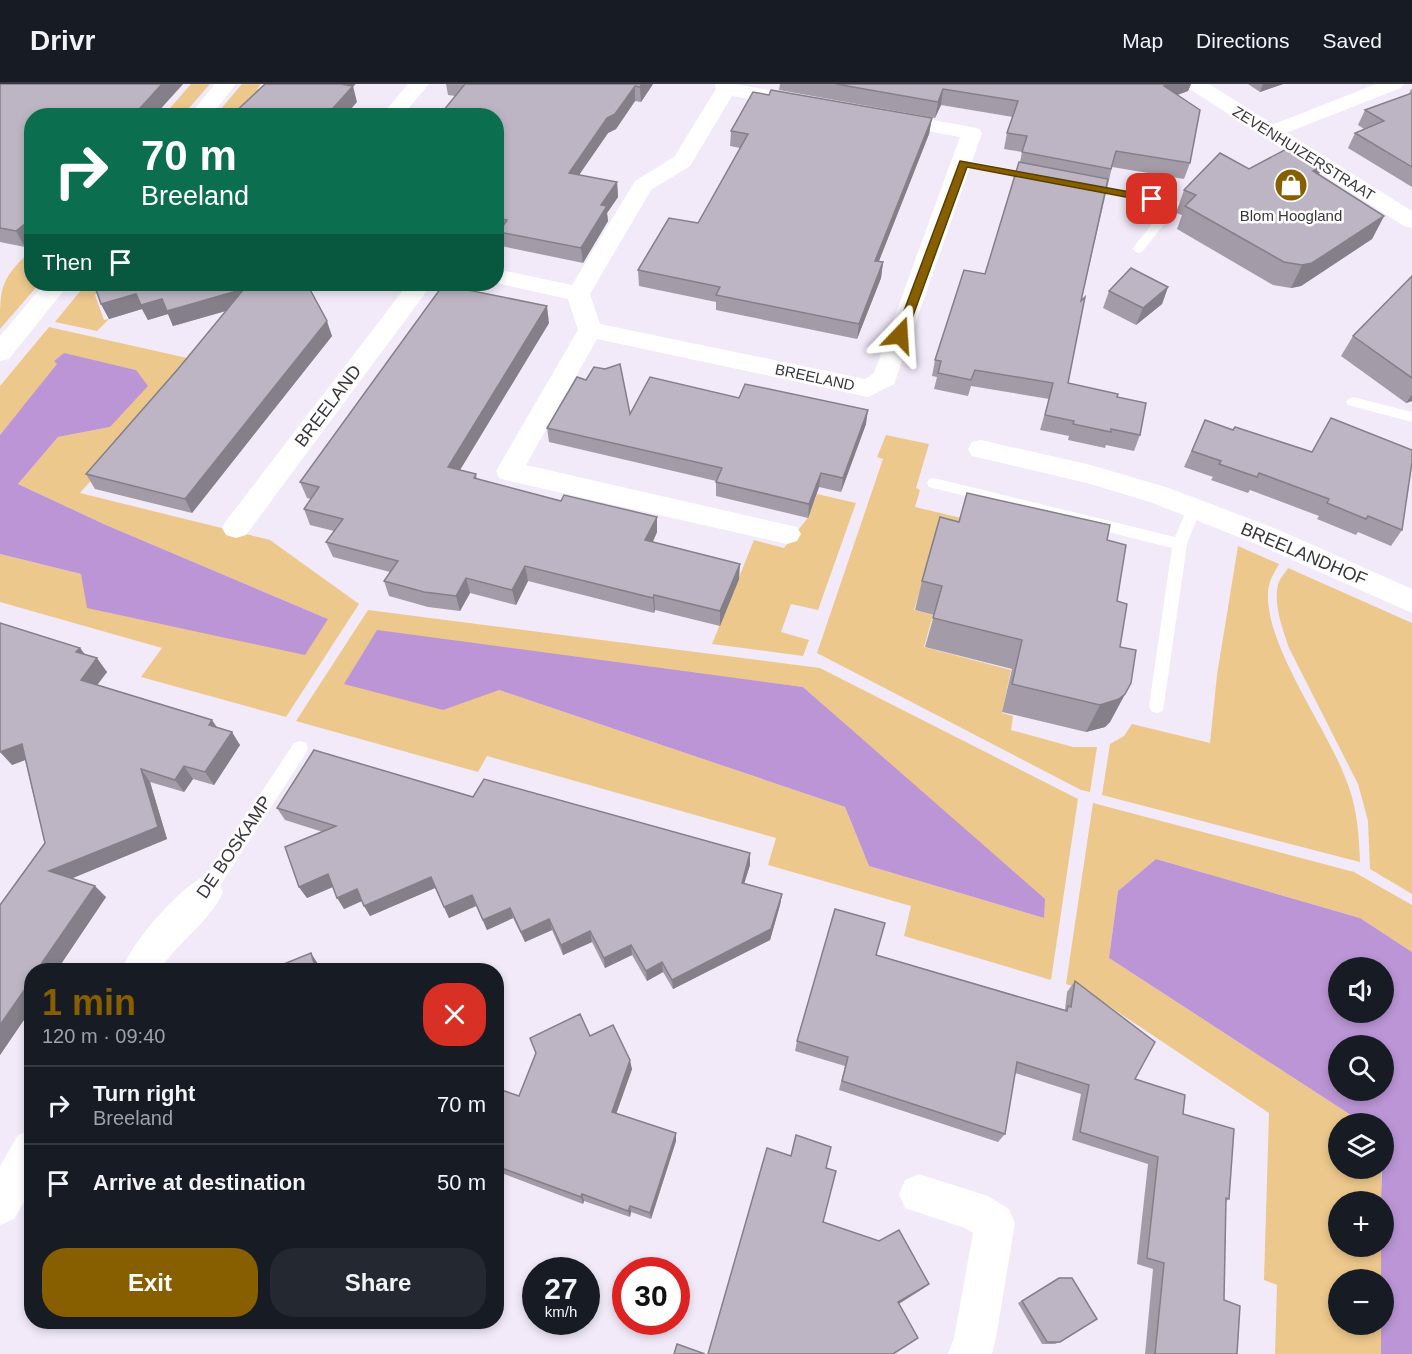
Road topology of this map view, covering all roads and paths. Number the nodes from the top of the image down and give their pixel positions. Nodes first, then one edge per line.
1 (226, 84) edge
2 (419, 84) edge
3 (1195, 84) edge
4 (1394, 84) edge
5 (725, 86) edge
6 (820, 106) edge
7 (206, 108) edge
8 (398, 108) edge
9 (867, 114) edge
10 (1271, 132) junction
11 (963, 163) junction
12 (1046, 179) edge
13 (1069, 183) edge
14 (1412, 221) edge
15 (1138, 249) dead end
16 (504, 278) edge
17 (51, 291) edge
18 (415, 291) edge
19 (578, 294) junction
20 (590, 330) junction
21 (0, 353) edge
22 (1353, 402) dead end
23 (1412, 417) edge
24 (981, 449) dead end
25 (934, 483) dead end
26 (1194, 508) junction
27 (236, 528) dead end
28 (787, 534) dead end
29 (1180, 544) junction
30 (1412, 602) edge
31 (1156, 706) dead end
32 (300, 748) dead end
33 (206, 892) joint
34 (144, 963) edge
35 (24, 1163) edge
36 (919, 1194) dead end
37 (0, 1205) edge
38 (970, 1354) edge

1 - 7 street
2 - 8 street
3 - 10 street, ZEVENHUIZERSTRAAT
4 - 10 street
5 - 6 street
5 - 19 street
9 - 11 street, BREELAND
10 - 14 street, ZEVENHUIZERSTRAAT
11 - 12 lane
11 - 20 street, BREELAND
13 - 15 lane
16 - 19 street
17 - 21 street
18 - 27 street, BREELAND
19 - 20 street
20 - 28 street
22 - 23 lane
24 - 26 street, BREELANDHOF
25 - 29 lane
26 - 29 lane
26 - 30 street, BREELANDHOF
29 - 31 lane
32 - 33 lane, DE BOSKAMP
33 - 34 street, DE BOSKAMP
35 - 37 street
36 - 38 street

